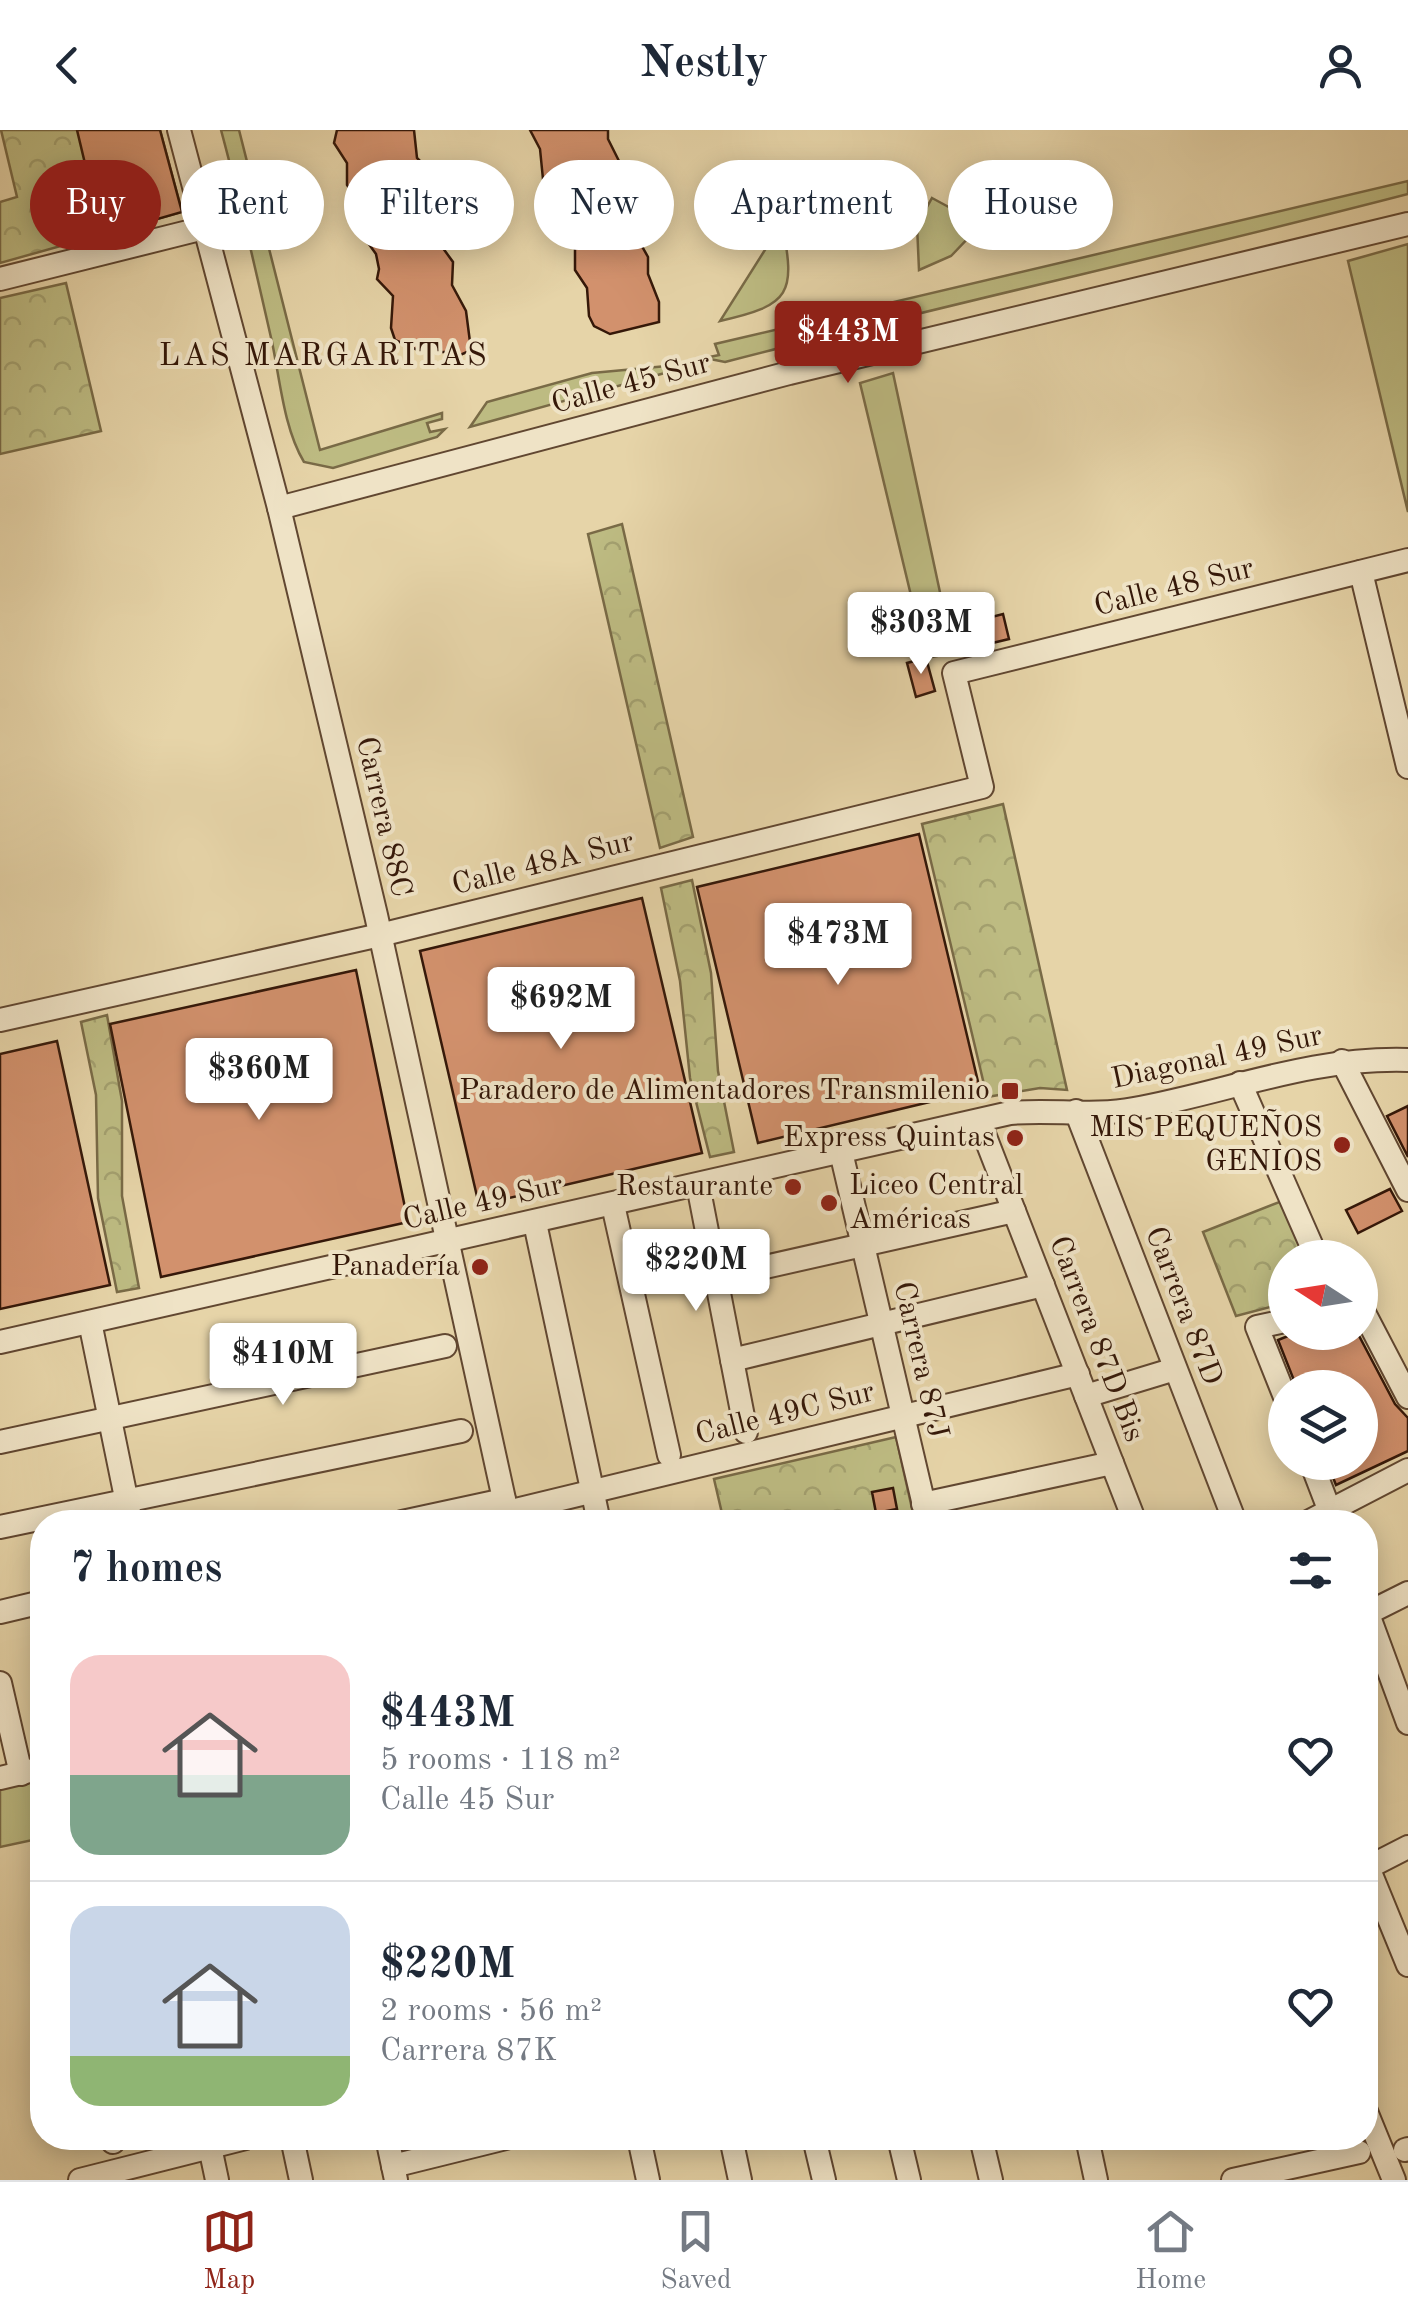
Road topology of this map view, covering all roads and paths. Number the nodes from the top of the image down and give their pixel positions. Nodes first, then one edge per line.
1 (180, 130) edge
2 (187, 160) edge
3 (1408, 224) edge
4 (181, 234) edge
5 (210, 250) edge
6 (0, 279) edge
7 (278, 508) junction
8 (1408, 560) edge
9 (1361, 572) junction
10 (1408, 767) edge
11 (982, 787) joint
12 (380, 935) junction
13 (0, 1020) edge
14 (1408, 1060) edge
15 (1342, 1061) junction
16 (1240, 1083) junction
17 (1076, 1111) junction
18 (979, 1121) junction
19 (841, 1152) junction
20 (698, 1185) junction
21 (1408, 1190) edge
22 (612, 1205) junction
23 (1014, 1210) junction
24 (535, 1223) junction
25 (1310, 1240) edge
26 (450, 1242) junction
27 (862, 1245) junction
28 (716, 1278) junction
29 (1044, 1285) junction
30 (90, 1322) junction
31 (881, 1324) junction
32 (1268, 1324) edge
33 (1378, 1340) edge
34 (0, 1342) edge
35 (445, 1346) dead end
36 (732, 1360) junction
37 (1175, 1369) junction
38 (1274, 1370) edge
39 (1082, 1385) junction
40 (1408, 1397) edge
41 (903, 1416) junction
42 (109, 1418) junction
43 (462, 1430) dead end
44 (746, 1432) dead end
45 (0, 1442) edge
46 (669, 1455) dead end
47 (1112, 1463) junction
48 (1408, 1470) edge
49 (1318, 1480) edge
50 (592, 1491) junction
51 (129, 1510) edge
52 (133, 1510) edge
53 (507, 1510) edge
54 (511, 1510) edge
55 (596, 1510) edge
56 (925, 1510) edge
57 (937, 1510) edge
58 (1131, 1510) edge
59 (1229, 1510) edge
60 (1329, 1510) edge
61 (1343, 1510) edge
62 (30, 1523) edge
63 (0, 1527) edge
64 (1408, 1593) edge
65 (30, 1605) edge
66 (1378, 1605) edge
67 (0, 1612) edge
68 (1378, 1641) edge
69 (0, 1684) edge
70 (1407, 1716) edge
71 (21, 1773) edge
72 (1408, 1847) edge
73 (1378, 1860) edge
74 (1378, 1894) edge
75 (1408, 1966) edge
76 (1378, 2140) edge
77 (168, 2150) edge
78 (211, 2150) edge
79 (295, 2150) edge
80 (468, 2150) edge
81 (642, 2150) edge
82 (734, 2150) edge
83 (817, 2150) edge
84 (902, 2150) edge
85 (984, 2150) edge
86 (1090, 2150) edge
87 (1359, 2152) dead end
88 (394, 2173) edge
89 (131, 2174) edge
90 (80, 2180) edge
91 (217, 2180) edge
92 (301, 2180) edge
93 (648, 2180) edge
94 (740, 2180) edge
95 (824, 2180) edge
96 (909, 2180) edge
97 (991, 2180) edge
98 (1096, 2180) edge
99 (1233, 2180) edge
100 (1394, 2180) edge

1 - 2 street, Carrera 88C
3 - 7 street, Calle 45 Sur
4 - 6 street
5 - 7 street, Carrera 88C
7 - 12 street, Carrera 88C
8 - 9 street, Calle 48 Sur
9 - 10 street
9 - 11 street, Calle 48 Sur
11 - 12 street, Calle 48A Sur
12 - 13 street, Calle 48A Sur
12 - 26 street, Carrera 88C
14 - 15 street, Diagonal 49 Sur
15 - 16 street, Diagonal 49 Sur
15 - 21 street
16 - 17 street, Diagonal 49 Sur
16 - 25 street
17 - 18 street, Diagonal 49 Sur
17 - 37 street, Carrera 87D
18 - 19 street, Calle 49 Sur
18 - 23 street, Carrera 87D Bis
19 - 20 street, Calle 49 Sur
19 - 27 street, Carrera 87J
20 - 22 street, Calle 49 Sur
20 - 28 street
22 - 24 street, Calle 49 Sur
22 - 46 street
23 - 27 street
23 - 29 street, Carrera 87D Bis
24 - 26 street, Calle 49 Sur
24 - 50 street
26 - 30 street, Calle 49 Sur
26 - 53 street, Carrera 88C
27 - 28 street
27 - 31 street, Carrera 87J
28 - 36 street
29 - 31 street
29 - 39 street, Carrera 87D Bis
30 - 34 street, Calle 49 Sur
30 - 42 street
31 - 36 street
31 - 41 street, Carrera 87J
32 - 38 street
33 - 40 street
35 - 42 street
36 - 44 street
37 - 39 street, Calle 49C Sur
37 - 59 street, Carrera 87D
39 - 41 street, Calle 49C Sur
39 - 47 street, Carrera 87D Bis
41 - 50 street, Calle 49C Sur
41 - 56 street, Carrera 87J
42 - 45 street
42 - 51 street
43 - 52 street
47 - 57 street
47 - 58 street, Carrera 87D Bis
48 - 61 street
49 - 60 street
50 - 54 street, Calle 49C Sur
50 - 55 street
62 - 63 street
64 - 66 street
65 - 67 street
68 - 70 street
69 - 71 street
72 - 73 street
74 - 75 street
76 - 100 street
77 - 89 street
78 - 91 street
79 - 92 street
80 - 88 street
81 - 93 street
82 - 94 street
83 - 95 street
84 - 96 street
85 - 97 street
86 - 98 street
87 - 99 street
89 - 90 street

